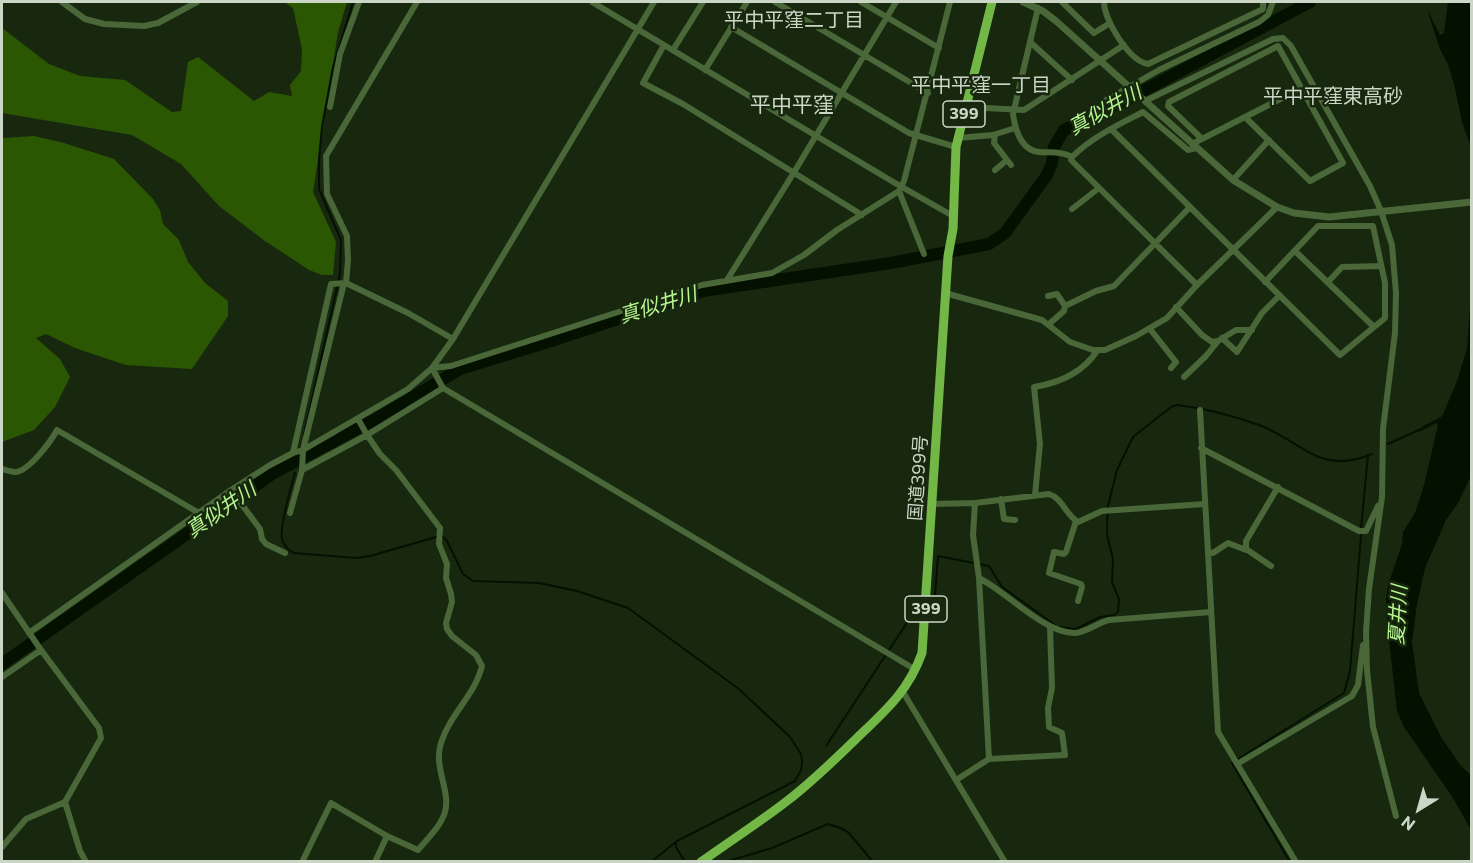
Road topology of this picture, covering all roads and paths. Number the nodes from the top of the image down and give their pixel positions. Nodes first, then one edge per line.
1 (62, 2) edge
2 (197, 2) edge
3 (359, 2) edge
4 (417, 2) edge
5 (592, 2) edge
6 (654, 2) edge
7 (703, 2) edge
8 (747, 2) edge
9 (775, 2) edge
10 (861, 2) edge
11 (896, 2) edge
12 (950, 2) edge
13 (992, 2) edge
14 (1024, 2) edge
15 (1062, 2) edge
16 (1104, 2) edge
17 (1263, 2) edge
18 (1273, 2) edge
19 (1038, 8) junction
20 (887, 17) junction
21 (1110, 23) junction
22 (731, 27) junction
23 (637, 29) junction
24 (1030, 42) junction
25 (664, 45) junction
26 (1124, 45) junction
27 (939, 48) junction
28 (673, 50) junction
29 (864, 55) junction
30 (1100, 61) junction
31 (705, 70) junction
32 (1072, 80) junction
33 (1130, 88) junction
34 (1300, 88) junction
35 (842, 92) junction
36 (928, 93) junction
37 (1106, 100) dead end
38 (1145, 101) junction
39 (330, 106) dead end
40 (966, 107) junction
41 (1014, 110) junction
42 (1245, 117) junction
43 (1014, 128) junction
44 (1111, 129) junction
45 (815, 135) junction
46 (994, 135) junction
47 (916, 136) junction
48 (1201, 138) junction
49 (1269, 140) junction
50 (957, 142) junction
51 (1195, 146) junction
52 (1072, 157) junction
53 (994, 170) dead end
54 (793, 174) junction
55 (1233, 180) junction
56 (1099, 188) junction
57 (900, 189) junction
58 (1472, 202) edge
59 (1190, 207) junction
60 (1277, 207) junction
61 (1072, 209) dead end
62 (1382, 211) junction
63 (862, 215) junction
64 (953, 216) junction
65 (1155, 243) junction
66 (1295, 250) junction
67 (1234, 251) junction
68 (924, 254) dead end
69 (1382, 266) junction
70 (727, 280) junction
71 (1265, 282) junction
72 (1328, 282) junction
73 (344, 283) junction
74 (1197, 285) junction
75 (1053, 286) dead end
76 (945, 293) junction
77 (1056, 294) junction
78 (1048, 296) dead end
79 (1279, 296) junction
80 (1065, 306) junction
81 (1176, 307) junction
82 (1049, 324) junction
83 (1374, 327) junction
84 (1150, 329) junction
85 (1252, 330) junction
86 (453, 339) junction
87 (1220, 340) junction
88 (1097, 351) junction
89 (1171, 368) dead end
90 (433, 370) junction
91 (1184, 377) dead end
92 (442, 387) junction
93 (1200, 410) dead end
94 (358, 420) junction
95 (366, 434) junction
96 (1201, 448) junction
97 (303, 451) junction
98 (293, 453) junction
99 (302, 468) junction
100 (2, 469) edge
101 (1278, 487) junction
102 (232, 491) junction
103 (1035, 495) junction
104 (1382, 498) junction
105 (1002, 499) junction
106 (975, 503) junction
107 (933, 504) junction
108 (1205, 504) junction
109 (198, 513) junction
110 (291, 513) dead end
111 (1015, 519) dead end
112 (1076, 521) junction
113 (1246, 549) junction
114 (1208, 552) junction
115 (285, 553) dead end
116 (1272, 566) dead end
117 (979, 578) junction
118 (2, 593) edge
119 (1078, 601) dead end
120 (1211, 612) junction
121 (1050, 627) junction
122 (1366, 632) junction
123 (30, 634) junction
124 (40, 648) junction
125 (916, 670) junction
126 (2, 677) edge
127 (903, 692) junction
128 (989, 759) junction
129 (1237, 764) junction
130 (956, 780) junction
131 (65, 802) junction
132 (1396, 816) dead end
133 (387, 836) junction
134 (2, 847) edge
135 (86, 861) edge
136 (302, 861) edge
137 (375, 861) edge
138 (701, 861) edge
139 (1005, 861) edge
140 (1296, 861) edge

1 - 2 street
3 - 39 street
4 - 73 street
5 - 23 street
6 - 23 street
7 - 28 street
8 - 22 street
9 - 29 street
10 - 20 street
11 - 20 street
12 - 27 street
13 - 40 highway, 国道399号 / 399
14 - 19 street
15 - 21 street
16 - 21 street
17 - 26 street
18 - 33 street
19 - 24 street
19 - 30 street
20 - 27 street
20 - 29 street
21 - 26 street
22 - 31 street
22 - 35 street
23 - 25 street
23 - 86 street
24 - 32 street
24 - 41 street
25 - 28 street
25 - 54 street
26 - 30 street
27 - 36 street
28 - 31 street
29 - 35 street
29 - 36 street
30 - 32 street
30 - 33 street
31 - 45 street
32 - 41 street
33 - 37 street
33 - 38 street
34 - 42 street
34 - 48 street
34 - 49 street
35 - 45 street
35 - 47 street
36 - 47 street
38 - 51 street
38 - 62 street
40 - 41 street
40 - 50 highway, 国道399号 / 399
41 - 43 street
42 - 48 street
42 - 49 street
43 - 46 street
43 - 52 street
44 - 51 street
44 - 52 street
44 - 59 street
45 - 54 street
45 - 57 street
46 - 50 street
46 - 53 street
47 - 50 street
47 - 57 street
48 - 51 street
49 - 55 street
50 - 64 highway, 国道399号 / 399
51 - 55 street
52 - 56 street
54 - 63 street
54 - 70 street
55 - 60 street
56 - 61 street
56 - 65 street
57 - 63 street
57 - 64 street
57 - 68 street
58 - 62 street
59 - 65 street
59 - 67 street
60 - 62 street
60 - 67 street
62 - 104 street
63 - 70 street
64 - 76 highway, 国道399号 / 399
65 - 74 street
65 - 80 street
66 - 69 street
66 - 71 street
66 - 72 street
67 - 71 street
67 - 74 street
69 - 72 street
69 - 83 street
70 - 90 street
71 - 79 street
72 - 83 street
73 - 86 street
73 - 97 street
73 - 98 street
74 - 81 street
75 - 77 street
76 - 82 street
76 - 107 highway, 国道399号 / 399
77 - 78 street
77 - 80 street
79 - 83 street
79 - 85 street
80 - 82 street
81 - 84 street
81 - 87 street
82 - 88 street
84 - 88 street
84 - 89 street
85 - 87 street
85 - 87 street
86 - 90 street
87 - 91 street
88 - 103 street
90 - 92 street
90 - 94 street
92 - 95 street
92 - 125 street
93 - 96 street
94 - 95 street
94 - 97 street
95 - 99 street
95 - 133 street
96 - 101 street
96 - 108 street
97 - 98 street
97 - 99 street
98 - 102 street
99 - 110 street
100 - 109 street
101 - 104 street
101 - 113 street
102 - 109 street
102 - 115 street
103 - 105 street
103 - 112 street
104 - 122 street
105 - 106 street
105 - 111 street
106 - 107 street
106 - 117 street
107 - 125 highway, 国道399号 / 399
108 - 112 street
108 - 114 street
109 - 123 street
112 - 119 street
113 - 114 street
113 - 116 street
114 - 120 street
117 - 121 street
117 - 128 street
118 - 123 street
120 - 121 street
120 - 129 street
121 - 128 street
122 - 129 street
122 - 132 street
123 - 124 street
124 - 126 street
124 - 131 street
125 - 127 highway, 国道399号 / 399
127 - 130 street
127 - 138 highway, 国道399号 / 399
128 - 130 street
129 - 140 street
130 - 139 street
131 - 134 street
131 - 135 street
133 - 136 street
133 - 137 street

